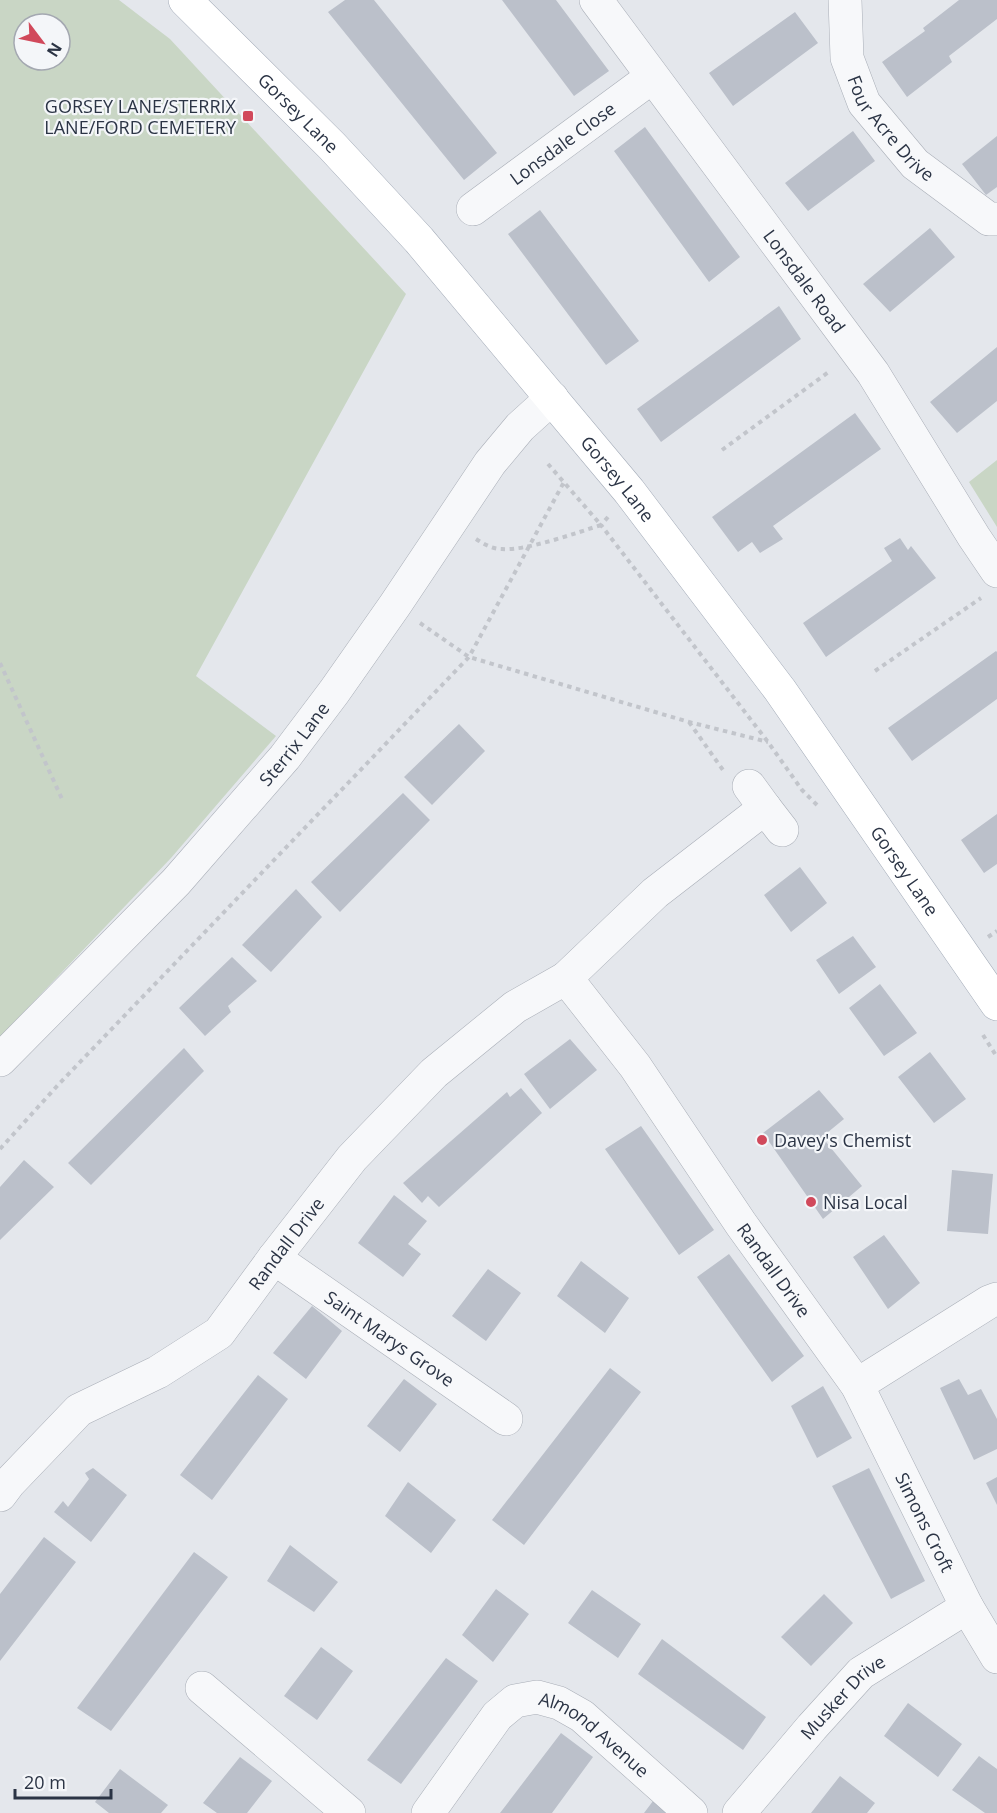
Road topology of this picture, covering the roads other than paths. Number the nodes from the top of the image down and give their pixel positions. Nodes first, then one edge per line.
1 (185, 0) edge
2 (596, 0) edge
3 (845, 0) edge
4 (652, 77) junction
5 (474, 209) dead end
6 (997, 219) edge
7 (552, 398) junction
8 (992, 582) edge
9 (765, 808) dead end
10 (566, 978) junction
11 (997, 1004) edge
12 (0, 1060) edge
13 (274, 1258) junction
14 (997, 1299) edge
15 (857, 1385) junction
16 (506, 1419) dead end
17 (0, 1495) edge
18 (967, 1607) junction
19 (997, 1657) edge
20 (202, 1688) dead end
21 (349, 1813) edge
22 (428, 1813) edge
23 (691, 1813) edge
24 (740, 1813) edge

1 - 7 main road, Gorsey Lane
2 - 4 street, Lonsdale Road
3 - 6 street, Four Acre Drive
4 - 5 street, Lonsdale Close
4 - 8 street, Lonsdale Road
7 - 11 main road, Gorsey Lane
7 - 12 street, Sterrix Lane
9 - 10 street, Randall Drive
10 - 13 street, Randall Drive
10 - 15 street, Randall Drive
13 - 16 street, Saint Marys Grove
13 - 17 street, Randall Drive
14 - 15 street
15 - 18 street, Simons Croft
18 - 19 street, Simons Croft
18 - 24 street, Musker Drive
20 - 21 street
22 - 23 street, Almond Avenue

